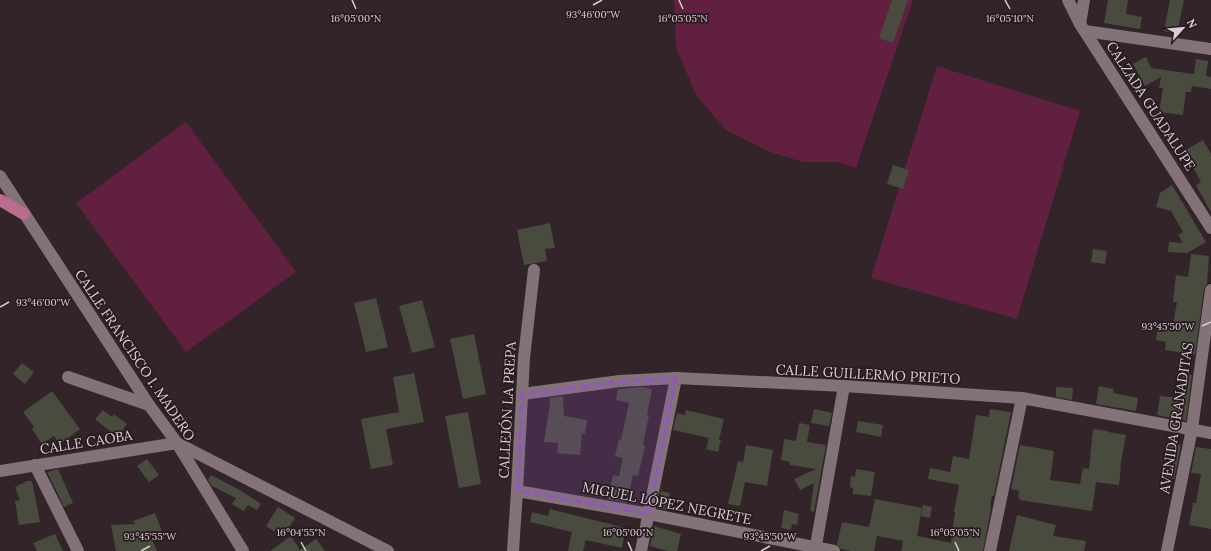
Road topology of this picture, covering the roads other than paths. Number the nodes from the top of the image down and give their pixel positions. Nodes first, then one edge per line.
1 (1068, 0) edge
2 (1084, 0) edge
3 (1083, 28) junction
4 (1211, 49) edge
5 (0, 176) edge
6 (0, 200) edge
7 (24, 214) junction
8 (1211, 228) edge
9 (534, 270) dead end
10 (1211, 290) edge
11 (68, 377) dead end
12 (676, 378) junction
13 (844, 386) junction
14 (522, 394) junction
15 (1022, 398) junction
16 (149, 405) junction
17 (1192, 429) junction
18 (1211, 434) edge
19 (177, 443) junction
20 (35, 465) junction
21 (0, 471) edge
22 (518, 491) junction
23 (648, 514) junction
24 (815, 549) edge
25 (78, 551) edge
26 (243, 551) edge
27 (388, 551) edge
28 (513, 551) edge
29 (641, 551) edge
30 (834, 551) edge
31 (990, 551) edge
32 (1167, 551) edge

1 - 3 street, CALZADA GUADALUPE
2 - 3 street
3 - 4 street
3 - 8 street, CALZADA GUADALUPE
5 - 7 street, CALLE FRANCISCO I. MADERO
6 - 7 highway
7 - 16 street, CALLE FRANCISCO I. MADERO
9 - 14 street, CALLEJÓN LA PREPA
10 - 17 street, AVENIDA GRANADITAS
11 - 16 street
12 - 13 street, CALLE GUILLERMO PRIETO
12 - 14 street, CALLE GUILLERMO PRIETO
12 - 23 street
13 - 15 street, CALLE GUILLERMO PRIETO
13 - 24 street
14 - 22 street, CALLEJÓN LA PREPA
15 - 17 street, CALLE GUILLERMO PRIETO
15 - 31 street
16 - 19 street, CALLE FRANCISCO I. MADERO
17 - 18 street, CALLE GUILLERMO PRIETO
17 - 32 street, AVENIDA GRANADITAS
19 - 20 street, CALLE CAOBA
19 - 26 street, CALLE FRANCISCO I. MADERO
19 - 27 street
20 - 21 street, CALLE CAOBA
20 - 25 street
22 - 23 street, MIGUEL LÓPEZ NEGRETE
22 - 28 street, CALLEJÓN LA PREPA
23 - 24 street, MIGUEL LÓPEZ NEGRETE
23 - 29 street
24 - 30 street, MIGUEL LÓPEZ NEGRETE

